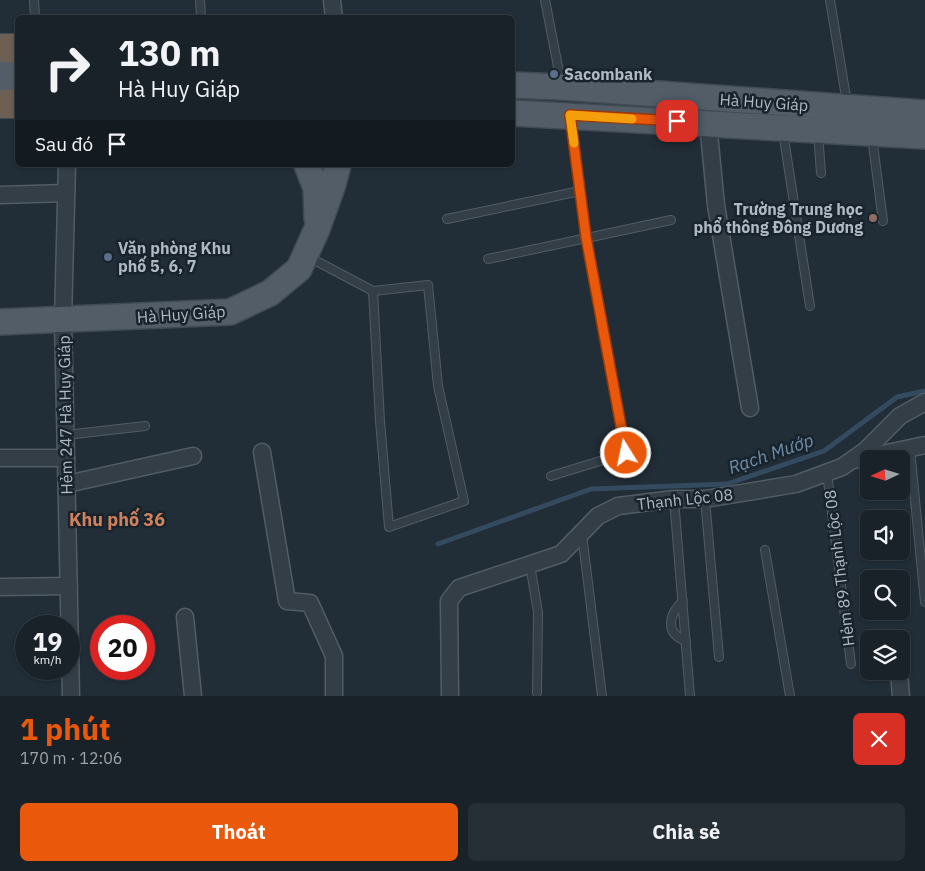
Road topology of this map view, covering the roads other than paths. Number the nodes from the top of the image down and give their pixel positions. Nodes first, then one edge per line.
1 (34, 0) edge
2 (200, 0) edge
3 (332, 0) edge
4 (545, 0) edge
5 (830, 0) edge
6 (35, 15) edge
7 (201, 15) edge
8 (334, 15) edge
9 (0, 48) edge
10 (15, 48) edge
11 (0, 69) edge
12 (15, 70) edge
13 (515, 85) edge
14 (0, 87) edge
15 (562, 87) junction
16 (15, 88) edge
17 (0, 104) edge
18 (15, 104) edge
19 (848, 108) junction
20 (515, 113) edge
21 (925, 114) edge
22 (570, 115) junction
23 (708, 123) junction
24 (782, 128) junction
25 (817, 131) junction
26 (872, 133) junction
27 (925, 136) edge
28 (67, 167) edge
29 (307, 167) edge
30 (338, 167) edge
31 (821, 173) dead end
32 (580, 190) junction
33 (66, 194) junction
34 (0, 195) edge
35 (448, 219) dead end
36 (671, 220) dead end
37 (883, 221) dead end
38 (317, 229) junction
39 (586, 237) junction
40 (305, 255) junction
41 (488, 259) dead end
42 (373, 290) junction
43 (810, 306) dead end
44 (63, 320) junction
45 (0, 322) edge
46 (925, 402) edge
47 (750, 408) dead end
48 (146, 426) dead end
49 (66, 435) junction
50 (918, 447) edge
51 (262, 452) dead end
52 (193, 456) dead end
53 (0, 458) edge
54 (66, 458) junction
55 (852, 460) junction
56 (828, 473) junction
57 (551, 476) dead end
58 (67, 484) junction
59 (674, 499) junction
60 (705, 500) junction
61 (582, 533) junction
62 (765, 550) dead end
63 (530, 565) junction
64 (69, 586) junction
65 (0, 587) edge
66 (683, 601) junction
67 (925, 602) edge
68 (185, 617) dead end
69 (686, 641) junction
70 (719, 657) dead end
71 (851, 664) dead end
72 (900, 680) edge
73 (537, 693) dead end
74 (71, 696) edge
75 (193, 696) edge
76 (334, 696) edge
77 (450, 696) edge
78 (602, 696) edge
79 (690, 696) edge
80 (790, 696) edge
81 (901, 696) edge

1 - 6 lane
2 - 7 lane
3 - 8 street
4 - 15 lane
5 - 19 lane
9 - 10 highway
11 - 12 main road
13 - 15 main road, Hà Huy Giáp
14 - 16 main road
15 - 19 main road, Hà Huy Giáp
17 - 18 highway
19 - 21 main road, Hà Huy Giáp
20 - 22 main road, Hà Huy Giáp
22 - 23 main road, Hà Huy Giáp
22 - 32 lane
23 - 24 main road, Hà Huy Giáp
23 - 47 street
24 - 25 main road, Hà Huy Giáp
24 - 43 lane
25 - 26 main road, Hà Huy Giáp
25 - 31 lane
26 - 27 main road, Hà Huy Giáp
26 - 37 lane
28 - 33 street, Hẻm 247 Hà Huy Giáp
29 - 38 main road
30 - 38 main road, Hà Huy Giáp
32 - 35 lane
32 - 39 lane
33 - 34 street
33 - 44 street, Hẻm 247 Hà Huy Giáp
36 - 39 lane
38 - 40 main road, Hà Huy Giáp
39 - 41 lane
39 - 57 lane
40 - 42 lane
40 - 44 main road, Hà Huy Giáp
42 - 42 lane
44 - 45 main road, Hà Huy Giáp
44 - 49 street, Hẻm 247 Hà Huy Giáp
46 - 55 street, Thạnh Lộc 08
48 - 49 lane
49 - 54 street, Hẻm 247 Hà Huy Giáp
50 - 55 street
50 - 67 lane
51 - 76 street
52 - 58 street
53 - 54 street
54 - 58 street, Hẻm 247 Hà Huy Giáp
55 - 56 street, Thạnh Lộc 08
56 - 60 street, Thạnh Lộc 08
56 - 71 lane, Hẻm 89 Thạnh Lộc 08
58 - 64 street, Hẻm 247 Hà Huy Giáp
59 - 60 street, Thạnh Lộc 08
59 - 61 street, Thạnh Lộc 08
59 - 66 lane
60 - 70 lane
61 - 63 street, Thạnh Lộc 08
61 - 78 lane
62 - 80 lane
63 - 73 lane
63 - 77 street, Thạnh Lộc 08
64 - 65 street
64 - 74 street, Hẻm 247 Hà Huy Giáp
66 - 69 lane
66 - 69 lane
68 - 75 street
69 - 79 lane
72 - 81 street

